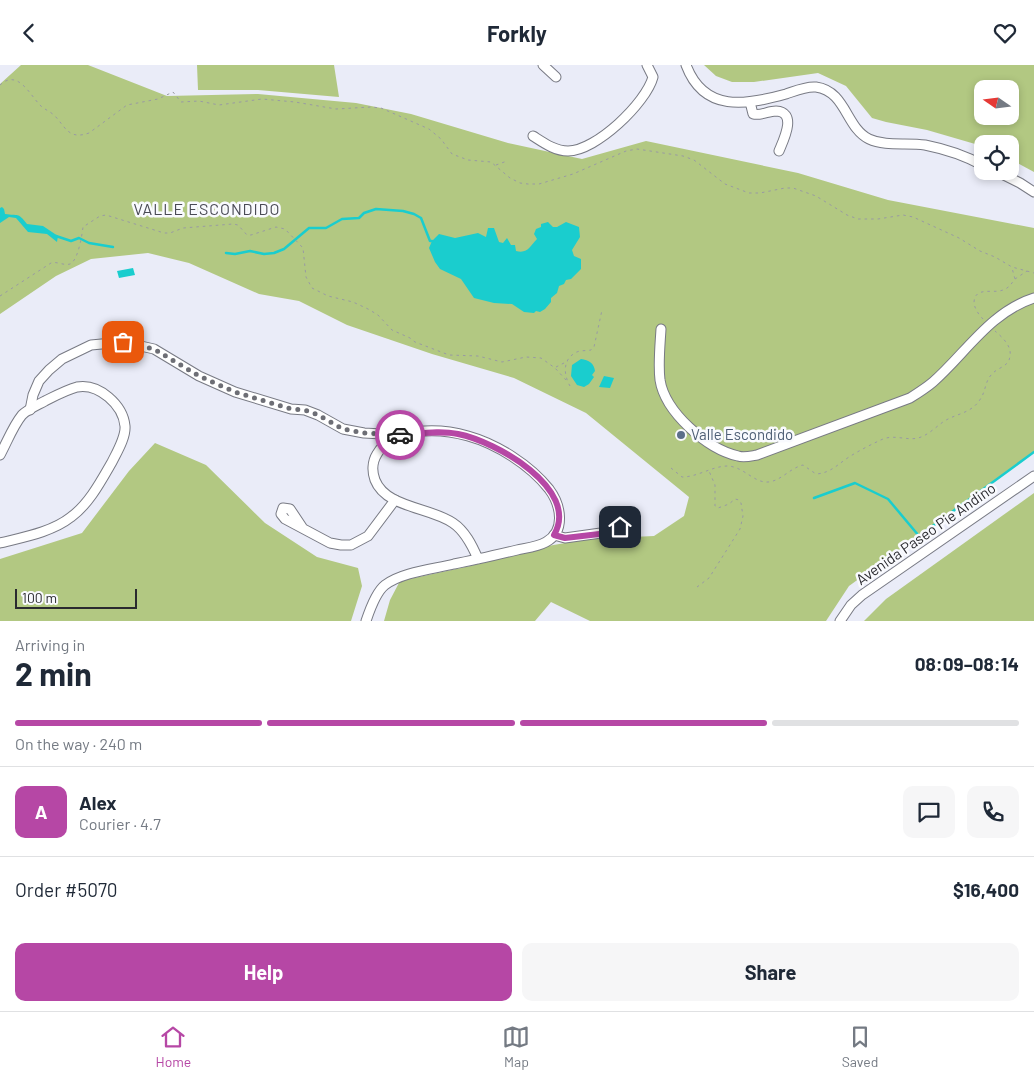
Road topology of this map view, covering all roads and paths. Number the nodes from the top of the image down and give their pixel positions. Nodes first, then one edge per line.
1 (647, 65) edge
2 (686, 65) edge
3 (0, 85) edge
4 (750, 102) junction
5 (533, 136) dead end
6 (779, 151) dead end
7 (507, 161) dead end
8 (974, 161) edge
9 (495, 165) junction
10 (1012, 180) edge
11 (1034, 192) edge
12 (1029, 271) junction
13 (1034, 273) edge
14 (1015, 279) dead end
15 (0, 296) edge
16 (1034, 298) edge
17 (602, 310) dead end
18 (661, 329) dead end
19 (568, 360) junction
20 (555, 368) junction
21 (566, 380) junction
22 (570, 386) dead end
23 (30, 409) junction
24 (381, 435) junction
25 (403, 435) junction
26 (383, 446) junction
27 (0, 455) edge
28 (708, 470) dead end
29 (1034, 476) edge
30 (395, 500) junction
31 (302, 527) dead end
32 (608, 533) dead end
33 (554, 535) junction
34 (0, 543) edge
35 (478, 559) junction
36 (697, 587) dead end
37 (366, 621) edge
38 (840, 621) edge

1 - 5 street
2 - 4 street
3 - 9 path
4 - 6 street
4 - 8 street
7 - 9 path
9 - 12 path
10 - 11 street
12 - 13 path
12 - 14 path
15 - 20 path
16 - 18 street
17 - 19 path
19 - 20 path
19 - 21 path
20 - 21 path
21 - 22 path
23 - 24 street
23 - 27 street
23 - 34 street
24 - 25 street
24 - 26 street
25 - 26 street
25 - 33 street
26 - 30 street
28 - 36 path
29 - 38 street, Avenida Paseo Pie Andino
30 - 31 street
30 - 35 street
32 - 33 street
33 - 35 street
35 - 37 street

